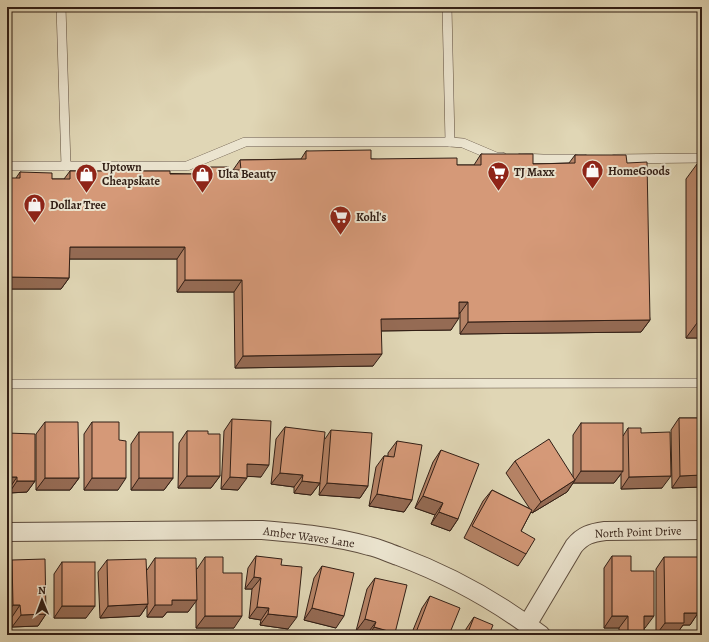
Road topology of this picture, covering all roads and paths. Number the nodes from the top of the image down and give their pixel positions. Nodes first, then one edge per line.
1 (61, 7) edge
2 (447, 7) edge
3 (450, 142) junction
4 (702, 158) edge
5 (595, 159) edge
6 (609, 159) edge
7 (7, 166) edge
8 (66, 166) junction
9 (702, 383) edge
10 (7, 384) edge
11 (702, 530) edge
12 (7, 532) edge
13 (534, 630) edge

1 - 8 lane
2 - 3 lane
3 - 5 lane
3 - 8 lane
4 - 6 lane
7 - 8 lane
9 - 10 lane
11 - 13 street, North Point Drive
12 - 13 street, Amber Waves Lane

